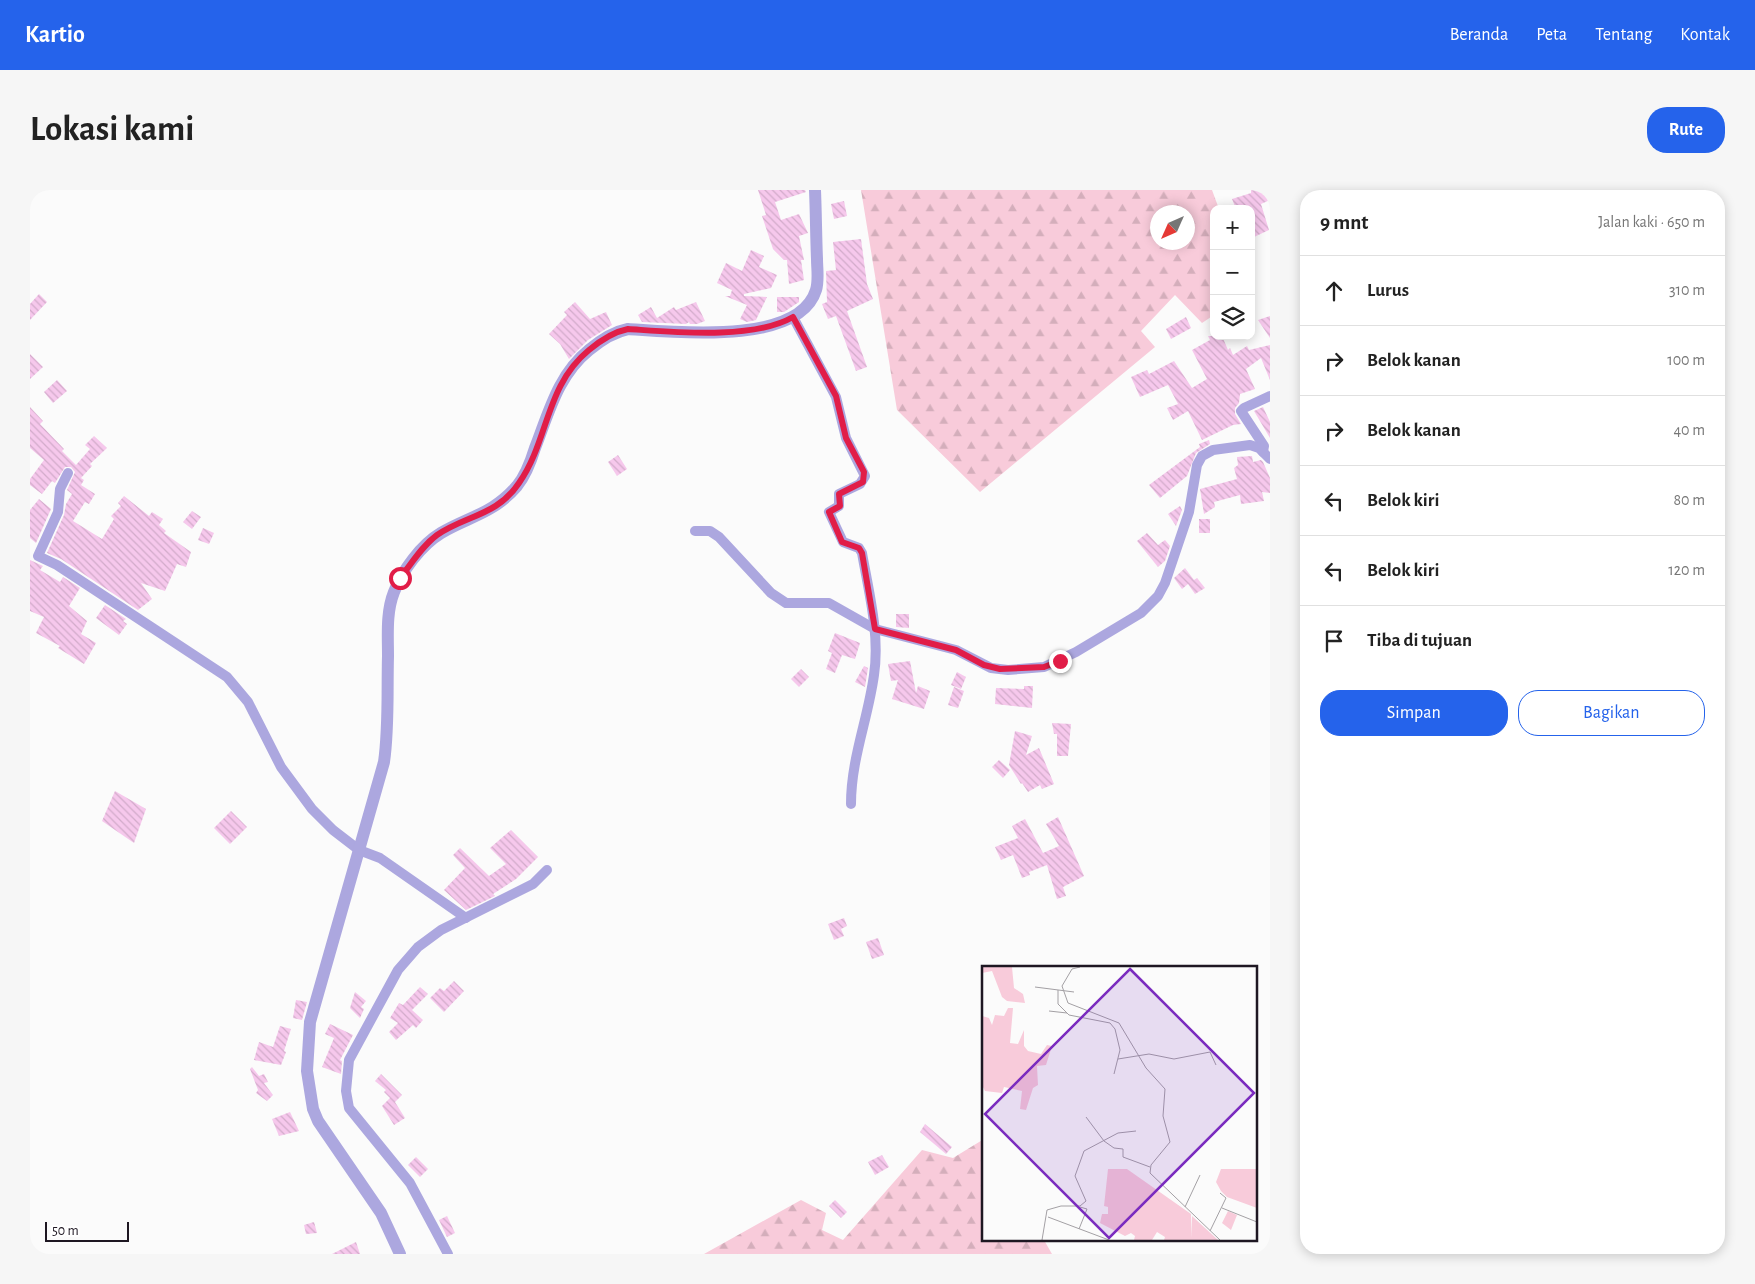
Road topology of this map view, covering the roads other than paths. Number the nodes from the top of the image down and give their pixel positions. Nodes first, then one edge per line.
1 (816, 190) edge
2 (793, 317) junction
3 (1270, 396) edge
4 (1267, 455) edge
5 (68, 474) dead end
6 (695, 531) dead end
7 (875, 629) junction
8 (851, 804) dead end
9 (359, 850) junction
10 (548, 870) dead end
11 (466, 918) junction
12 (400, 1254) edge
13 (448, 1254) edge

1 - 2 street
2 - 7 street
2 - 9 street
3 - 4 street
4 - 7 street
5 - 9 street
6 - 7 street
7 - 8 street
9 - 11 street
9 - 12 street
10 - 11 street
11 - 13 street

